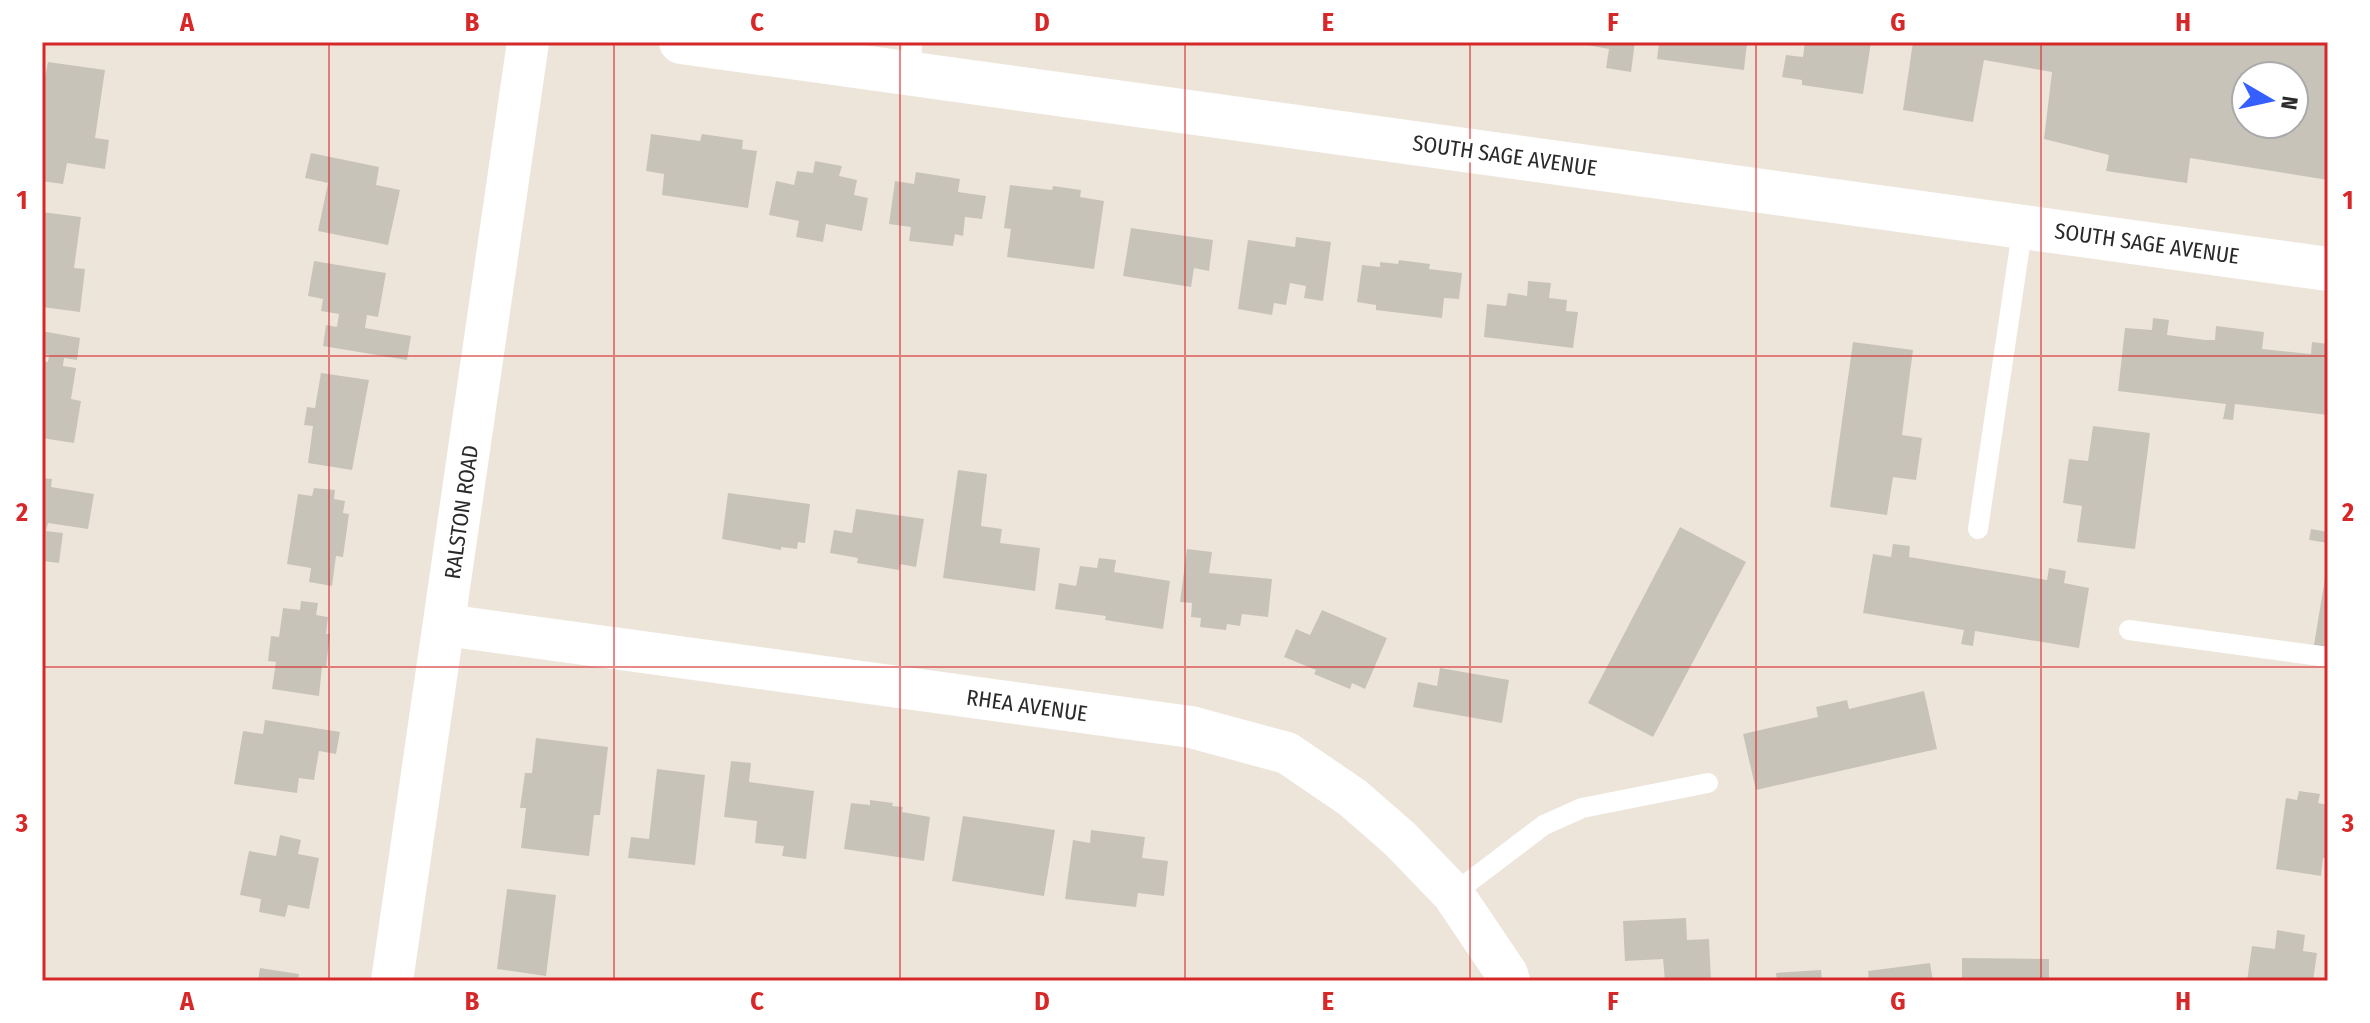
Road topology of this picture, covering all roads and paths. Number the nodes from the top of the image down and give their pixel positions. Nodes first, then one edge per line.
1 (528, 42) edge
2 (681, 42) edge
3 (911, 58) edge
4 (2023, 225) junction
5 (2328, 269) edge
6 (1978, 529) dead end
7 (445, 625) junction
8 (2129, 630) dead end
9 (2328, 657) edge
10 (1708, 783) dead end
11 (1453, 894) junction
12 (392, 981) edge
13 (1509, 981) edge

1 - 7 street, RALSTON ROAD
2 - 3 street, SOUTH SAGE AVENUE
3 - 4 street, SOUTH SAGE AVENUE
4 - 5 street, SOUTH SAGE AVENUE
4 - 6 lane
7 - 11 street, RHEA AVENUE
7 - 12 street, RALSTON ROAD
8 - 9 lane
10 - 11 lane
11 - 13 street, RHEA AVENUE

